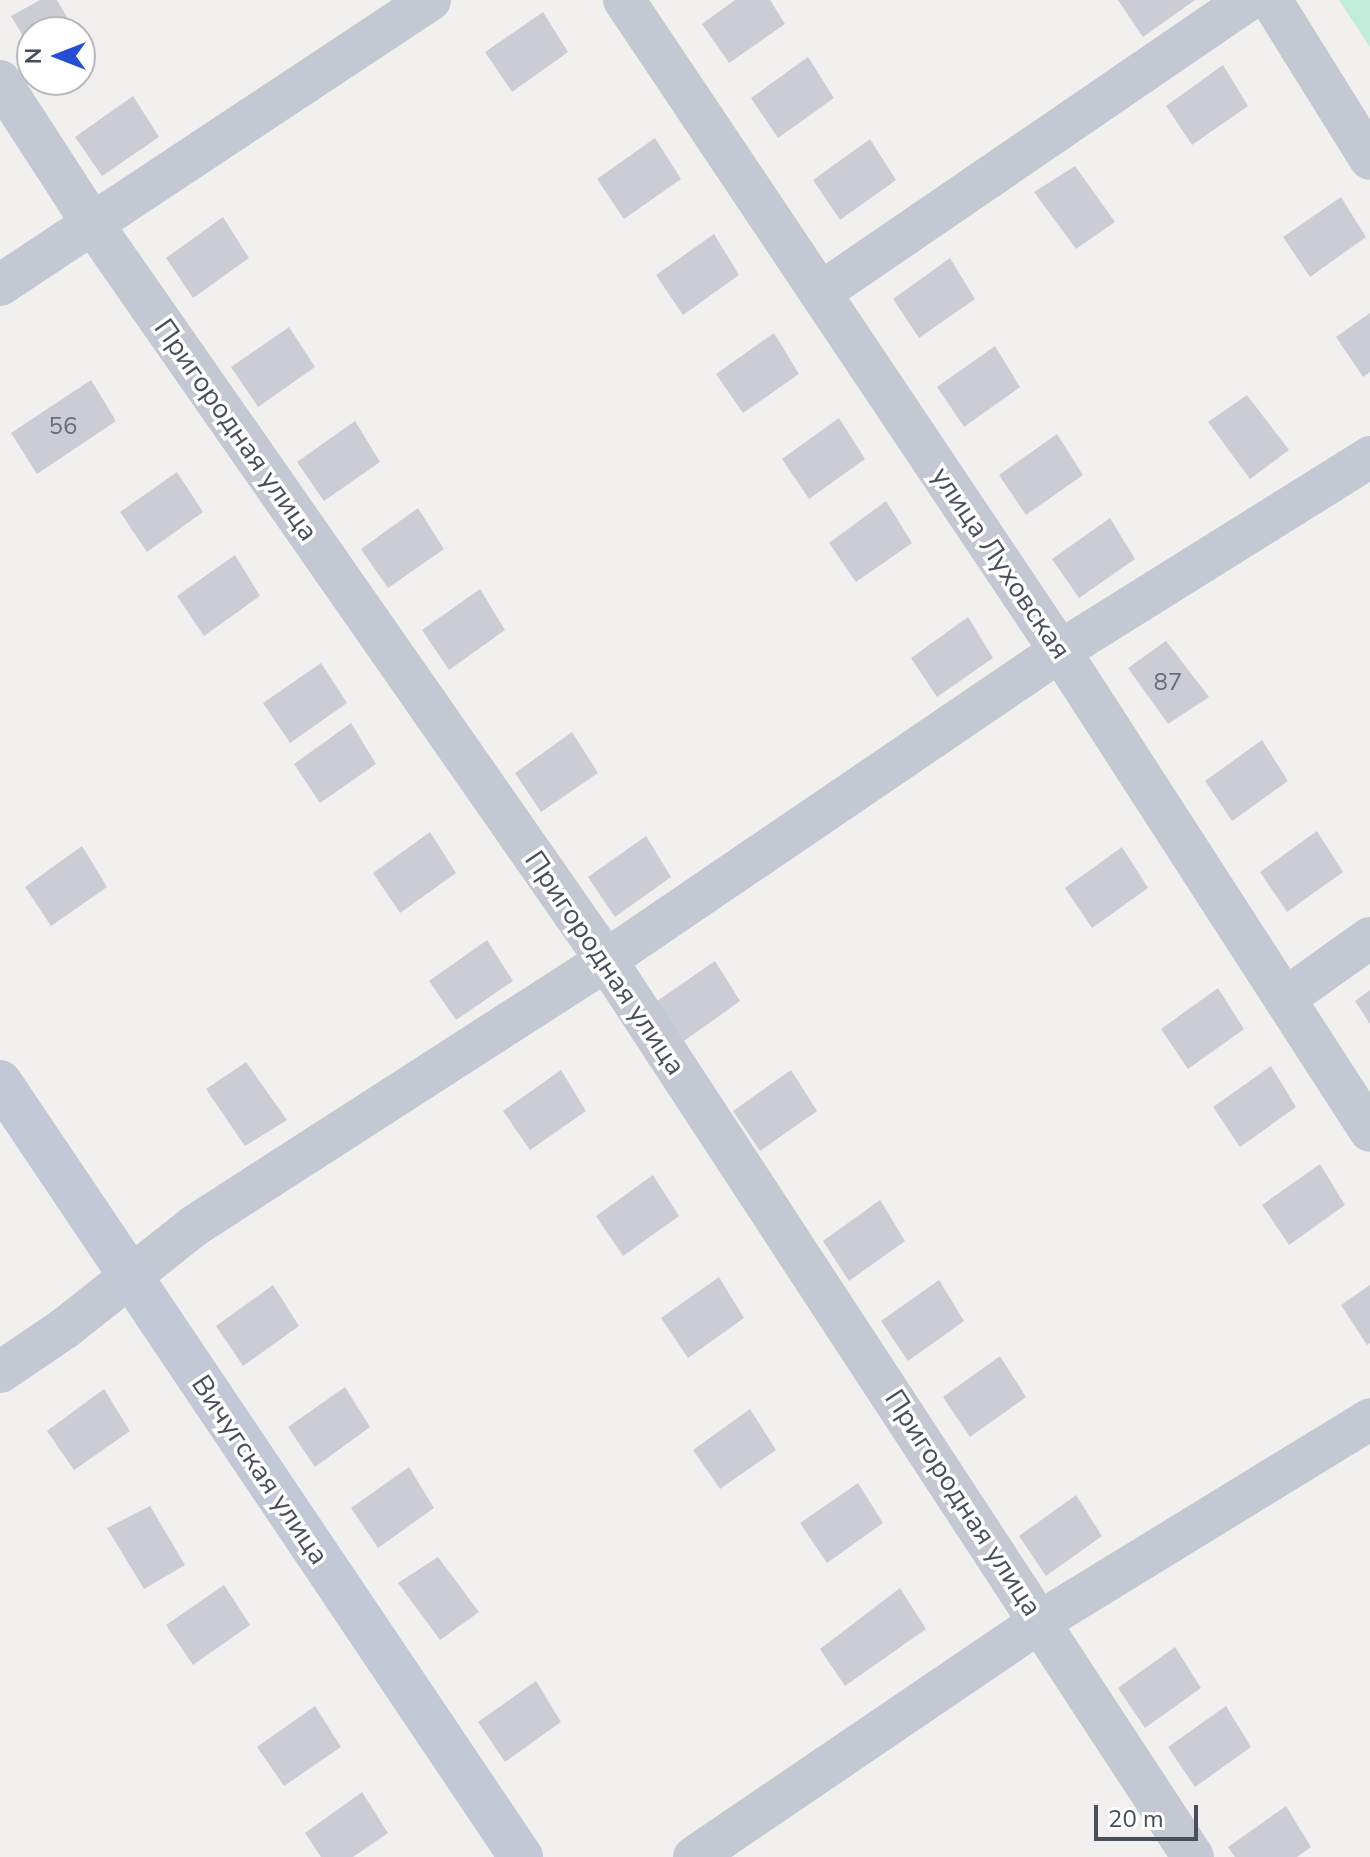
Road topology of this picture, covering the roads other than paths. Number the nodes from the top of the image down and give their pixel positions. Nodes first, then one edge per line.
1 (430, 0) edge
2 (624, 0) edge
3 (1248, 0) edge
4 (1271, 0) edge
5 (0, 81) edge
6 (1370, 159) edge
7 (92, 223) junction
8 (0, 285) edge
9 (820, 293) junction
10 (1370, 457) edge
11 (1060, 651) junction
12 (1370, 938) edge
13 (606, 960) junction
14 (1287, 997) junction
15 (0, 1082) edge
16 (1370, 1131) edge
17 (129, 1276) junction
18 (0, 1372) edge
19 (1370, 1419) edge
20 (1041, 1621) junction
21 (521, 1857) edge
22 (694, 1857) edge
23 (1193, 1857) edge

1 - 7 street
2 - 9 street, улица Луховская
3 - 9 street
4 - 6 street
5 - 7 street, Пригородная улица
7 - 8 street
7 - 13 street, Пригородная улица
9 - 11 street, улица Луховская
10 - 11 street
11 - 13 street
11 - 14 street, улица Луховская
12 - 14 street
13 - 17 street
13 - 20 street, Пригородная улица
14 - 16 street, улица Луховская
15 - 17 main road, Вичугская улица
17 - 18 street
17 - 21 main road, Вичугская улица
19 - 20 street
20 - 22 street
20 - 23 street, Пригородная улица

